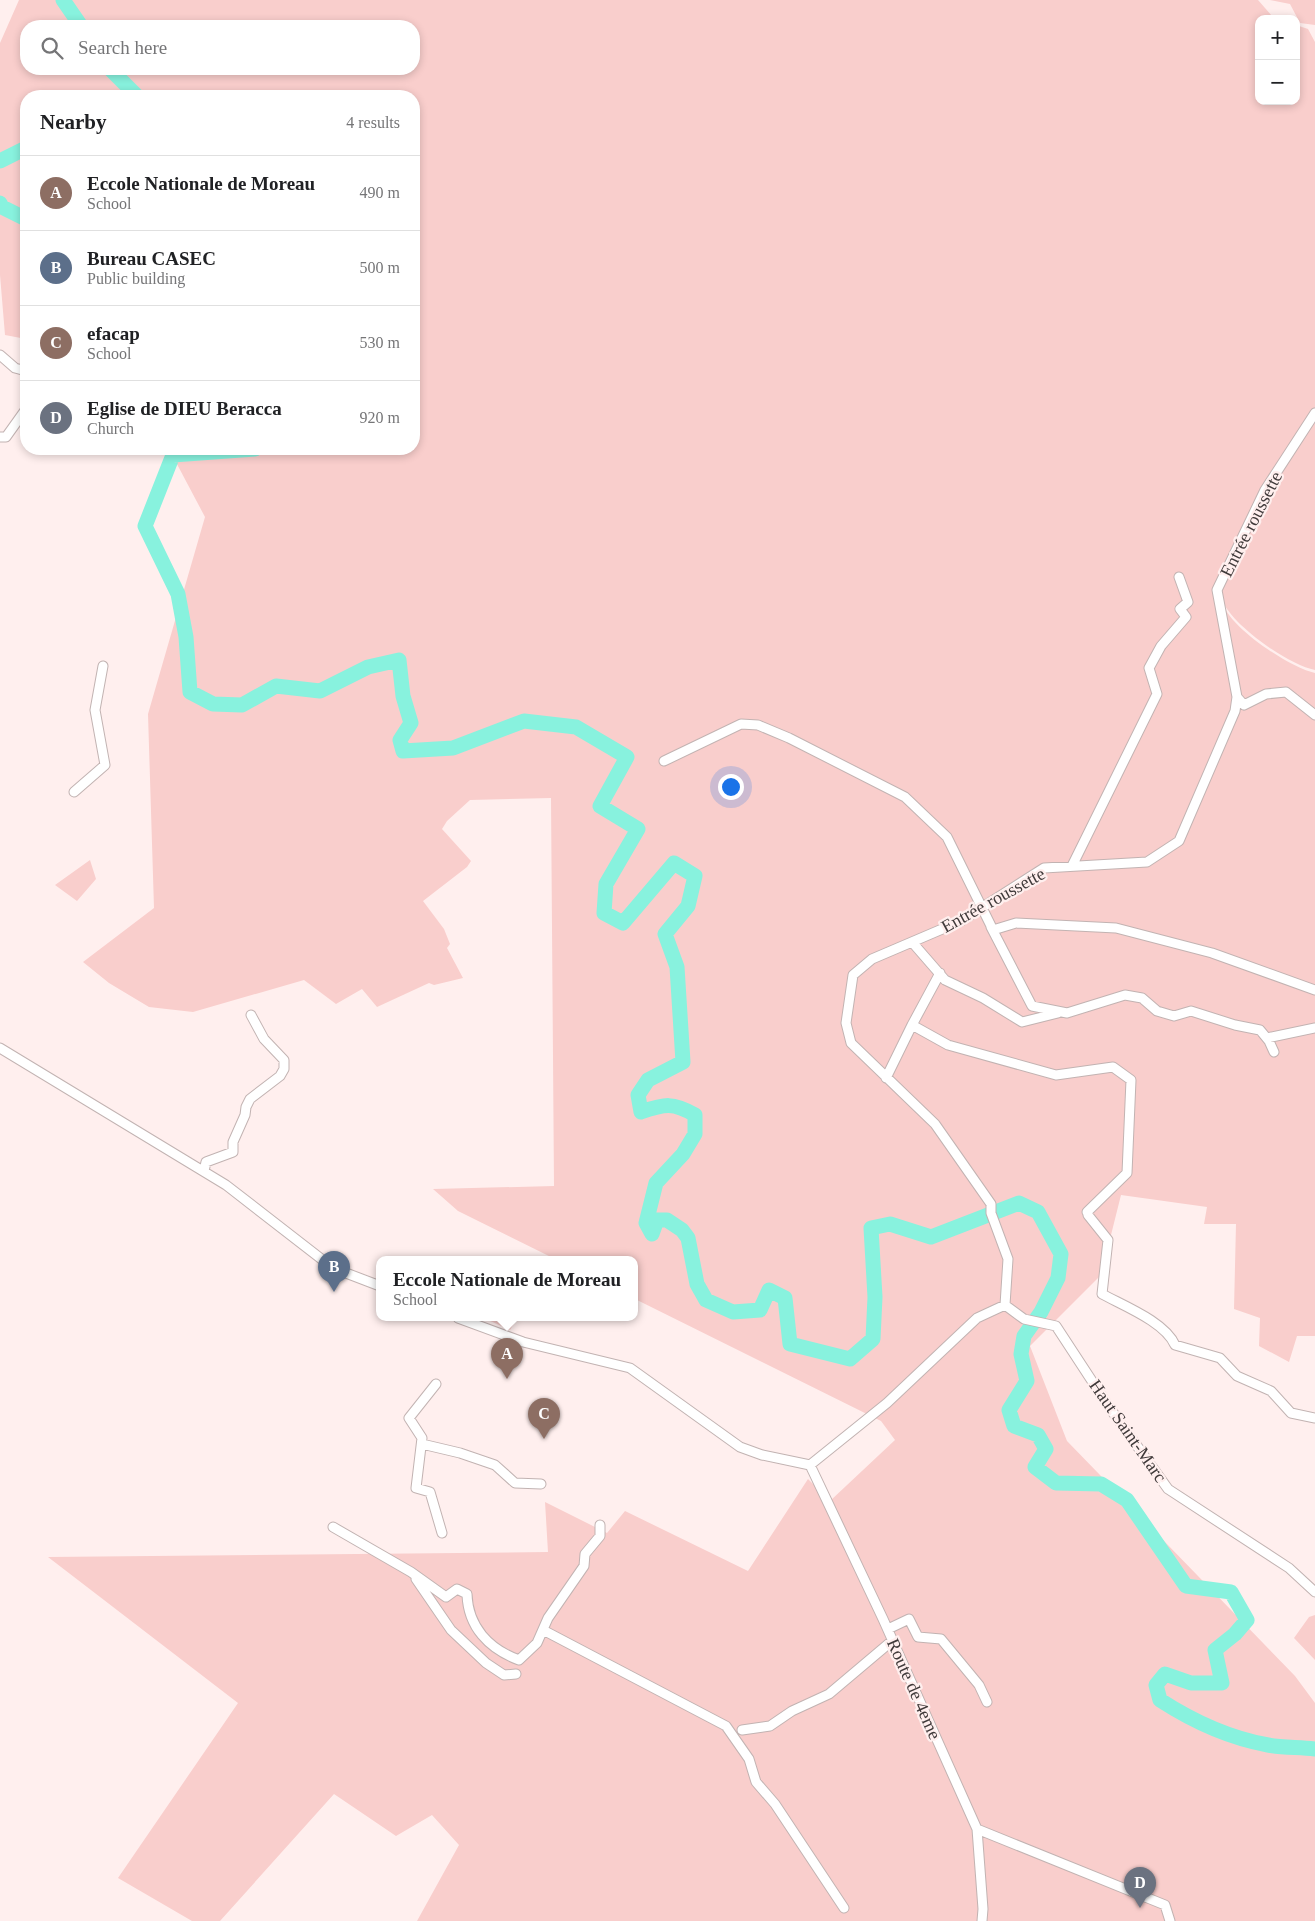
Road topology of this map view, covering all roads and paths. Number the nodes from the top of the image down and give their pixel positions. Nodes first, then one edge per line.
1 (0, 355) edge
2 (20, 369) edge
3 (1315, 413) edge
4 (20, 417) edge
5 (0, 438) edge
6 (1179, 577) dead end
7 (103, 666) dead end
8 (1237, 697) junction
9 (1315, 715) edge
10 (664, 761) dead end
11 (74, 792) dead end
12 (1072, 866) junction
13 (981, 907) junction
14 (991, 927) junction
15 (912, 942) junction
16 (940, 973) junction
17 (1315, 990) edge
18 (1062, 1012) junction
19 (251, 1015) dead end
20 (912, 1025) junction
21 (1315, 1028) edge
22 (1267, 1038) junction
23 (0, 1048) edge
24 (1274, 1052) dead end
25 (886, 1078) junction
26 (204, 1171) junction
27 (376, 1284) edge
28 (1005, 1306) junction
29 (466, 1321) edge
30 (436, 1384) dead end
31 (1315, 1418) edge
32 (422, 1444) junction
33 (810, 1466) junction
34 (541, 1484) dead end
35 (600, 1525) dead end
36 (333, 1527) dead end
37 (442, 1533) dead end
38 (411, 1572) junction
39 (1315, 1590) edge
40 (888, 1629) junction
41 (543, 1630) junction
42 (892, 1640) junction
43 (516, 1674) dead end
44 (987, 1702) dead end
45 (742, 1730) dead end
46 (976, 1829) junction
47 (844, 1908) dead end
48 (982, 1921) edge
49 (1170, 1921) edge

1 - 2 street
3 - 8 street, Entrée roussette
4 - 5 street
6 - 12 street
7 - 11 street
8 - 9 street
8 - 12 street, Entrée roussette
10 - 13 street
12 - 13 street, Entrée roussette
13 - 14 street
13 - 15 street, Entrée roussette
14 - 17 street
14 - 18 street
15 - 16 street
15 - 25 street, Entrée roussette
16 - 18 street
16 - 20 street
18 - 22 street
19 - 26 street
20 - 25 street
20 - 31 street
21 - 22 street
22 - 24 street
23 - 26 street
25 - 28 street, Entrée roussette
26 - 27 street
28 - 33 street
28 - 39 street, Haut Saint-Marc
29 - 33 street
30 - 32 street
32 - 34 street
32 - 37 street
33 - 40 street, Route de 4eme
35 - 41 street
36 - 38 street
38 - 41 street
38 - 43 street
40 - 42 street, Route de 4eme
40 - 44 street
41 - 47 street
42 - 45 street
42 - 46 street, Route de 4eme
46 - 48 street, Route de 4eme
46 - 49 street

